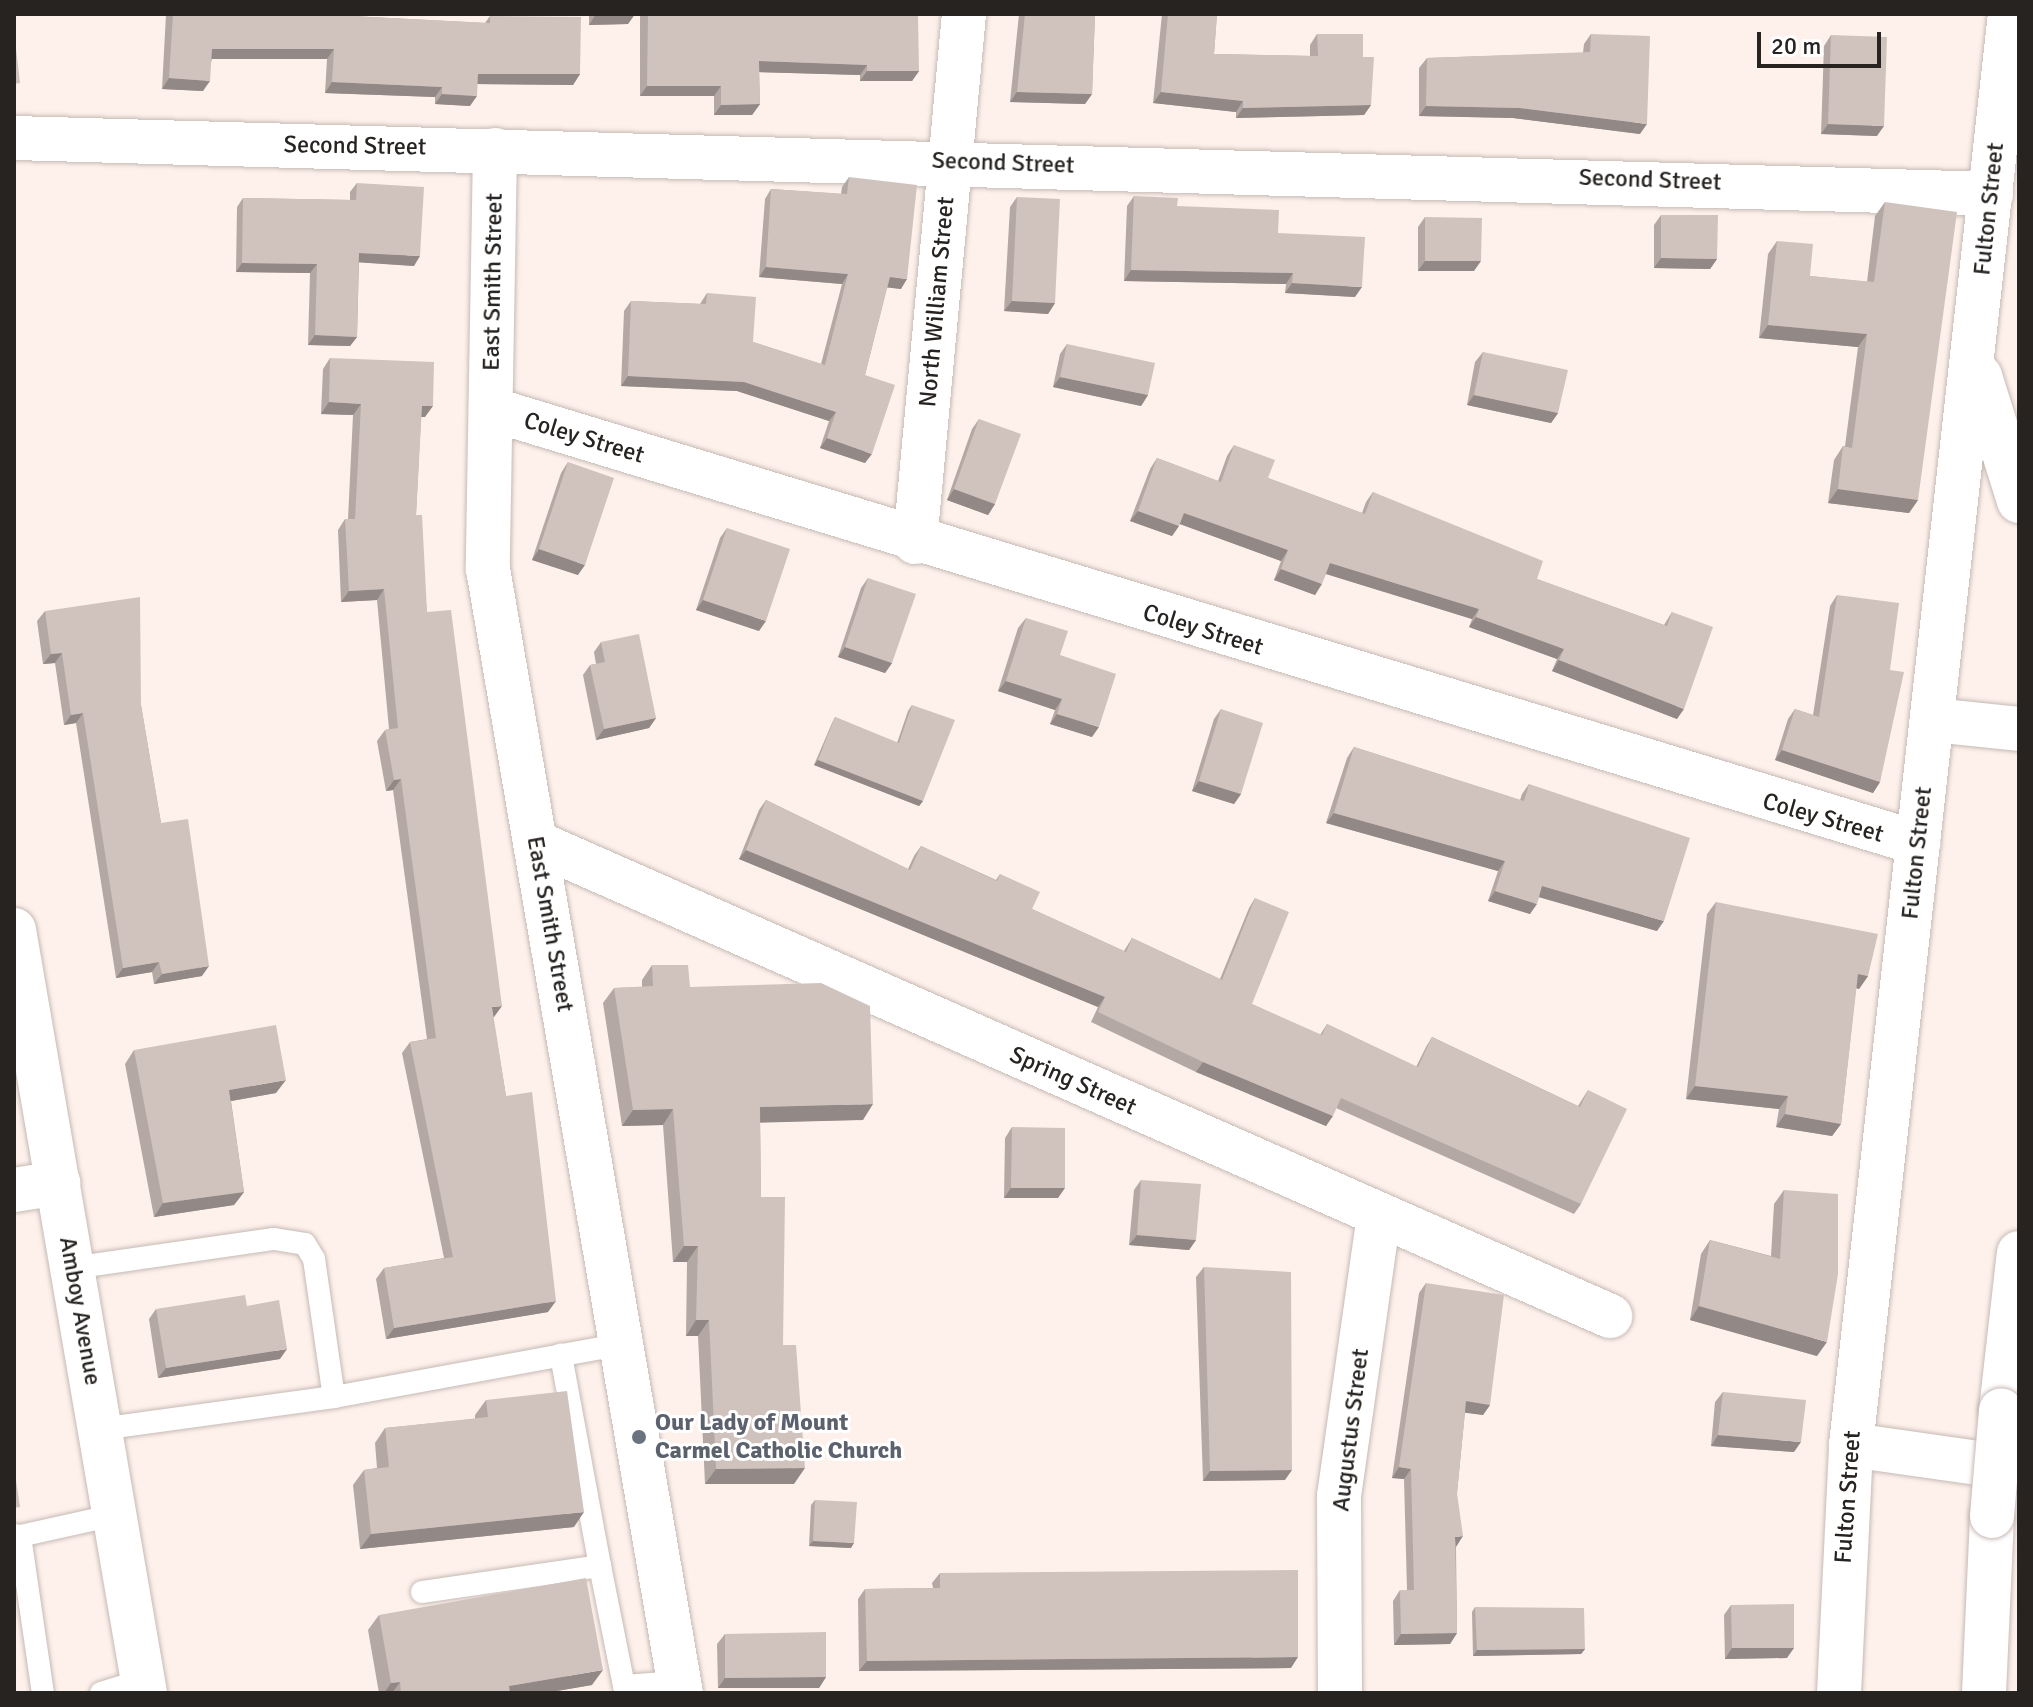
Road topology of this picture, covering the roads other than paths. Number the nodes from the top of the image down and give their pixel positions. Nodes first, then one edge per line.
1 (964, 14) edge
2 (2010, 14) edge
3 (14, 138) edge
4 (495, 150) junction
5 (950, 161) junction
6 (1991, 194) junction
7 (1979, 306) junction
8 (491, 409) junction
9 (2019, 501) edge
10 (915, 542) junction
11 (1932, 720) junction
12 (2019, 729) edge
13 (537, 843) junction
14 (1918, 843) junction
15 (14, 930) edge
16 (58, 1183) junction
17 (14, 1190) edge
18 (1379, 1216) junction
19 (2019, 1253) edge
20 (72, 1268) junction
21 (1610, 1316) dead end
22 (622, 1344) junction
23 (561, 1355) junction
24 (334, 1397) junction
25 (100, 1429) junction
26 (1851, 1445) junction
27 (2019, 1469) edge
28 (115, 1515) junction
29 (17, 1536) edge
30 (600, 1566) junction
31 (422, 1592) dead end
32 (144, 1686) edge
33 (680, 1687) edge
34 (43, 1693) edge
35 (101, 1693) edge
36 (1340, 1693) edge
37 (1839, 1693) edge
38 (1984, 1693) edge

1 - 5 street, North William Street
2 - 6 street, Fulton Street
3 - 4 street, Second Street
4 - 5 street, Second Street
4 - 8 street, East Smith Street
5 - 6 street, Second Street
5 - 10 street, North William Street
6 - 7 street, Fulton Street
7 - 9 street
7 - 11 street, Fulton Street
8 - 10 street, Coley Street
8 - 13 street, East Smith Street
10 - 14 street, Coley Street
11 - 12 street
11 - 14 street, Fulton Street
13 - 18 street, Spring Street
13 - 22 street, East Smith Street
14 - 26 street, Fulton Street
15 - 16 street, Amboy Avenue
16 - 17 street
16 - 20 street, Amboy Avenue
18 - 21 street, Spring Street
18 - 36 street, Augustus Street
19 - 38 street, bridge
20 - 24 lane
20 - 25 street, Amboy Avenue
22 - 23 lane
22 - 33 street, East Smith Street
23 - 24 lane
23 - 30 lane
24 - 25 lane
25 - 28 street, Amboy Avenue
26 - 27 street
26 - 37 street, Fulton Street
28 - 29 lane
28 - 32 street, Amboy Avenue
29 - 34 lane
30 - 31 lane
30 - 33 lane
32 - 35 lane

